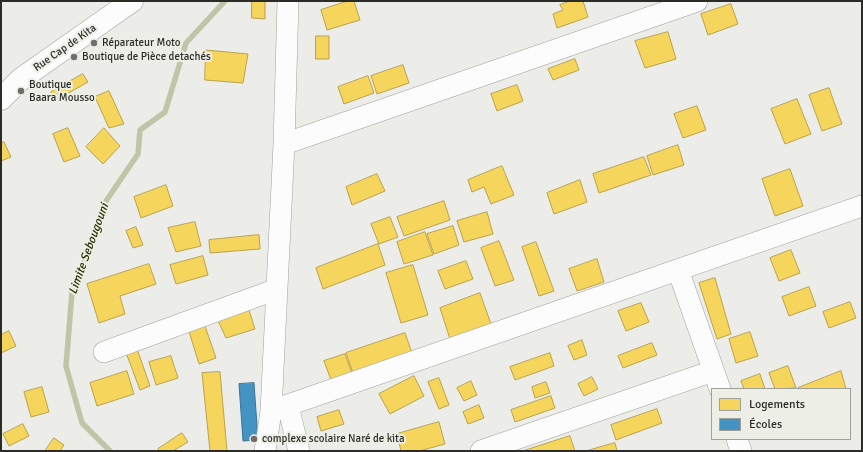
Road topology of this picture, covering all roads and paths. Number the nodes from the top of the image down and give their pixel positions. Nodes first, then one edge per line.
1 (132, 1) edge
2 (288, 1) edge
3 (697, 1) edge
4 (1, 99) edge
5 (284, 144) junction
6 (862, 206) edge
7 (678, 270) junction
8 (277, 289) junction
9 (104, 352) dead end
10 (716, 380) edge
11 (279, 409) junction
12 (737, 440) edge
13 (265, 451) edge
14 (299, 451) edge
15 (481, 451) edge
16 (741, 451) edge

1 - 4 street, Rue Cap de Kita
2 - 5 street
3 - 5 street
5 - 8 street
6 - 7 street
7 - 10 street
7 - 11 street
8 - 9 street
8 - 11 street
10 - 15 street
11 - 13 street
11 - 14 street
12 - 16 street

